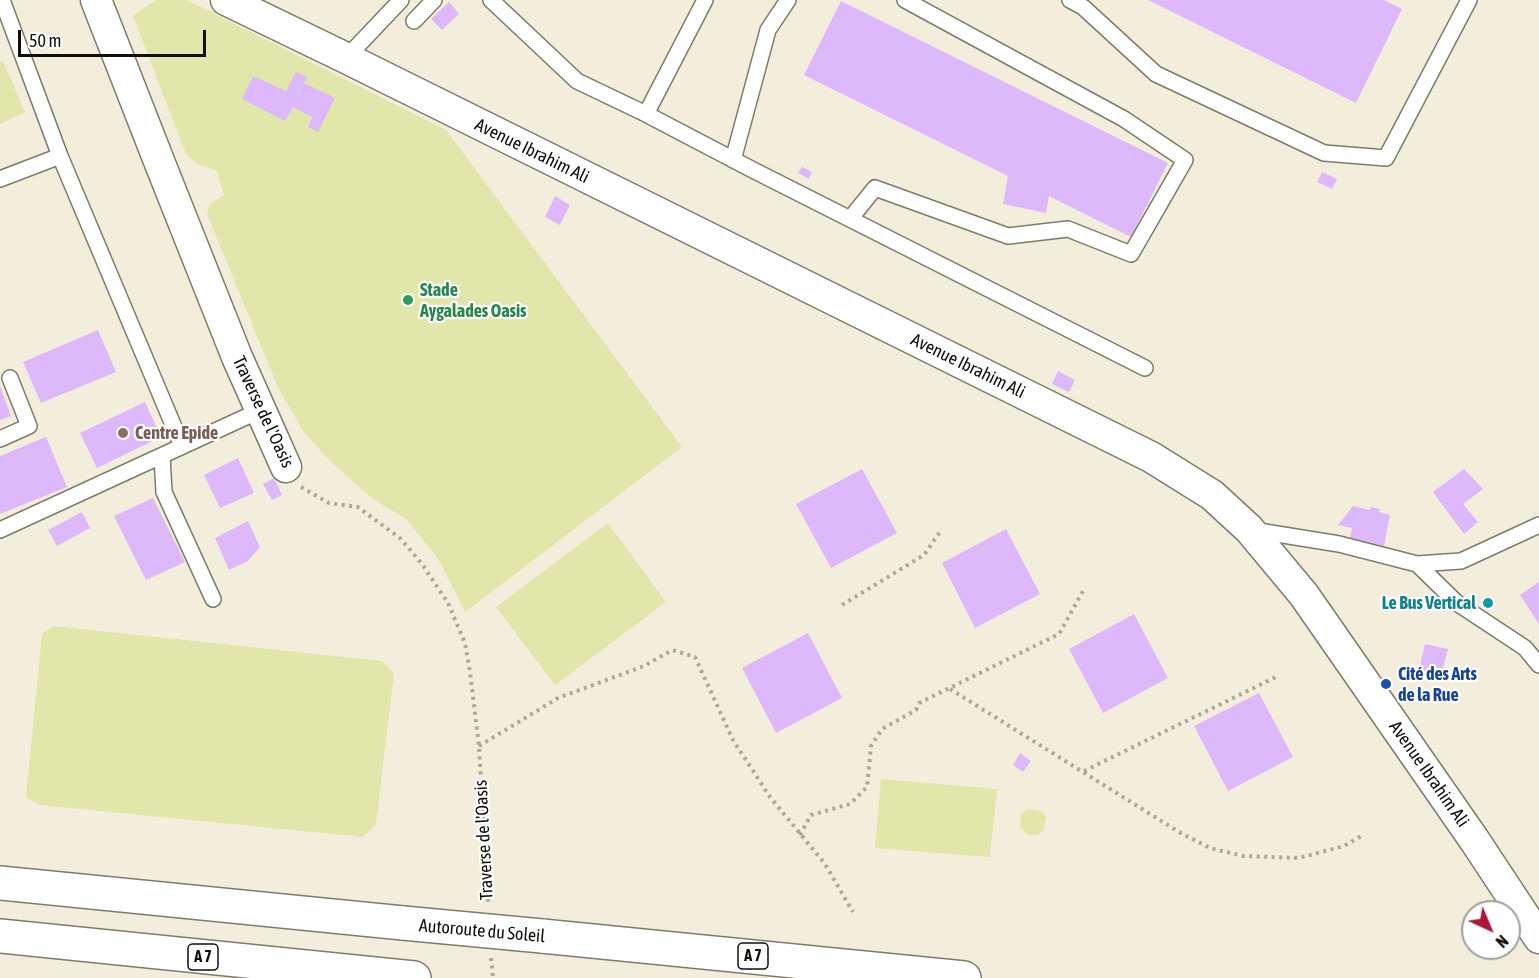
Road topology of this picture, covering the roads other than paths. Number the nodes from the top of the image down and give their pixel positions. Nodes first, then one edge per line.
1 (96, 0) edge
2 (226, 0) edge
3 (401, 0) edge
4 (434, 0) edge
5 (490, 0) edge
6 (705, 0) edge
7 (788, 0) edge
8 (905, 0) edge
9 (1070, 0) edge
10 (1469, 0) edge
11 (5, 1) edge
12 (414, 21) dead end
13 (346, 58) junction
14 (646, 114) junction
15 (60, 156) junction
16 (734, 160) junction
17 (0, 179) edge
18 (850, 219) junction
19 (1146, 368) dead end
20 (10, 378) dead end
21 (261, 410) junction
22 (0, 439) edge
23 (182, 446) junction
24 (162, 456) junction
25 (286, 467) road end
26 (1539, 525) edge
27 (1249, 529) junction
28 (0, 530) edge
29 (1417, 564) junction
30 (213, 599) dead end
31 (1539, 665) edge
32 (0, 883) edge
33 (0, 936) edge
34 (1539, 938) edge
35 (406, 977) edge
36 (414, 978) edge
37 (964, 978) edge

1 - 21 street, Traverse de l'Oasis
2 - 13 street, Avenue Ibrahim Ali
3 - 13 lane
4 - 12 lane
5 - 14 lane
6 - 14 lane
7 - 16 lane
8 - 18 lane
9 - 10 lane
11 - 15 lane
13 - 27 street, Avenue Ibrahim Ali
14 - 16 lane
15 - 17 lane
15 - 23 lane
16 - 18 lane
18 - 19 lane
20 - 22 lane
21 - 23 lane
21 - 25 street, Traverse de l'Oasis
23 - 24 lane
24 - 28 lane
24 - 30 lane
26 - 29 lane
27 - 29 lane
27 - 34 street, Avenue Ibrahim Ali
29 - 31 lane
32 - 37 highway, Autoroute du Soleil / A 7, bridge
33 - 35 highway, A 7
35 - 36 highway, A 7

